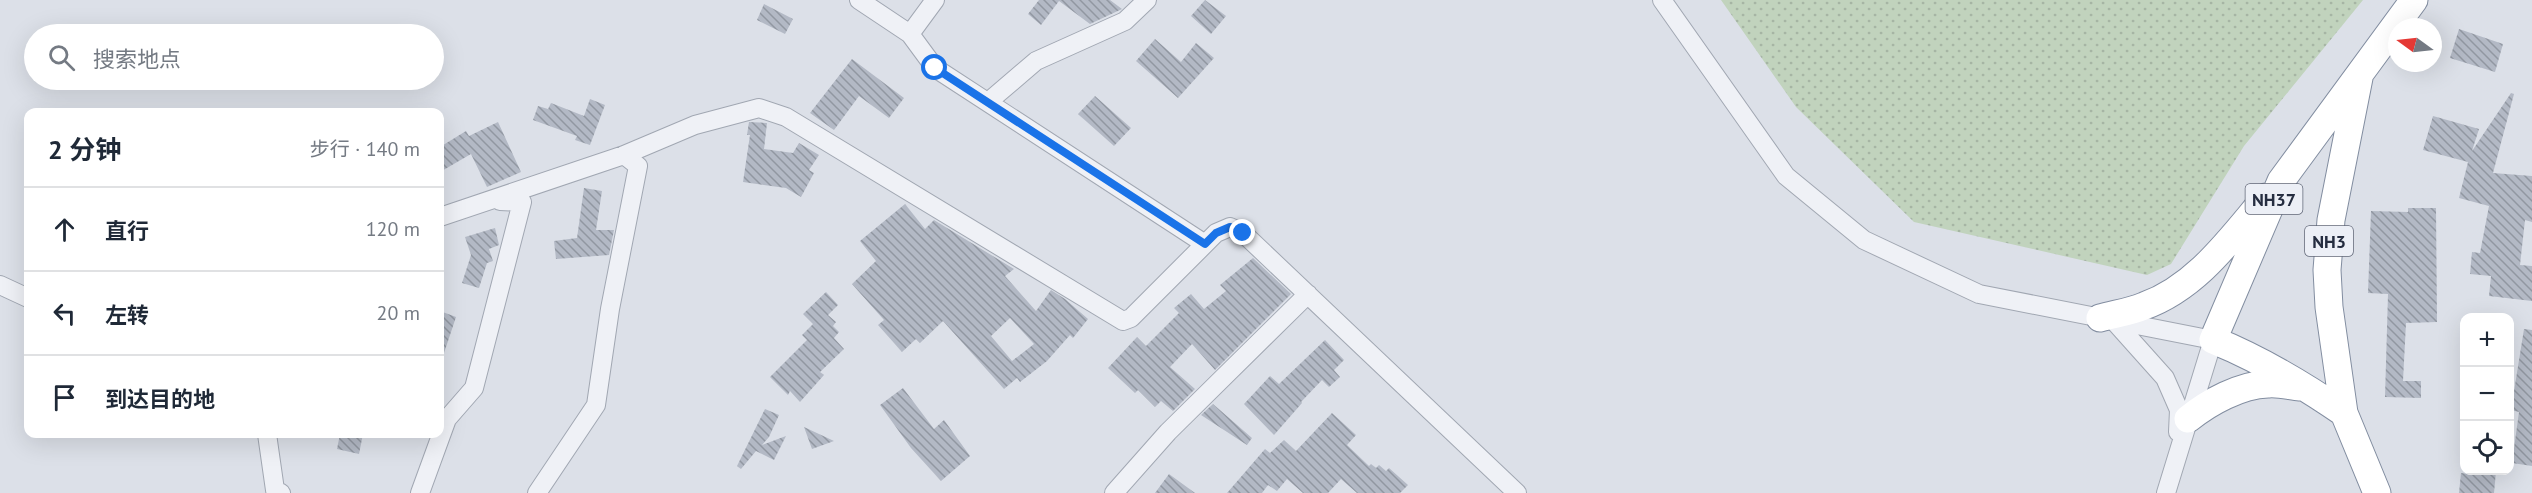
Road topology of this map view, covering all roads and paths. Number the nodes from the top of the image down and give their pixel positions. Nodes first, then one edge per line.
1 (859, 0) edge
2 (935, 0) edge
3 (1147, 0) edge
4 (1662, 0) edge
5 (2414, 0) edge
6 (910, 34) junction
7 (2360, 71) junction
8 (988, 102) junction
9 (624, 155) junction
10 (2281, 181) junction
11 (487, 201) junction
12 (444, 216) edge
13 (1205, 244) junction
14 (0, 285) edge
15 (1308, 294) junction
16 (24, 296) edge
17 (2107, 320) junction
18 (2213, 340) junction
19 (2308, 388) junction
20 (2344, 413) junction
21 (2188, 419) junction
22 (444, 427) edge
23 (268, 438) edge
24 (440, 438) edge
25 (2176, 459) junction
26 (281, 493) edge
27 (420, 493) edge
28 (537, 493) edge
29 (1114, 493) edge
30 (1517, 493) edge
31 (2166, 493) edge
32 (2377, 493) edge

1 - 6 street
2 - 6 street
3 - 8 street
4 - 17 street
5 - 7 highway, NH37
6 - 8 street
7 - 10 highway, NH37
7 - 20 highway, NH3
8 - 13 street
9 - 11 street
9 - 13 street
9 - 28 street
10 - 17 highway
10 - 18 highway, NH37
11 - 12 street
11 - 22 street
13 - 15 street
14 - 16 street
15 - 29 street
15 - 30 street
17 - 18 street
17 - 25 street
18 - 19 highway
18 - 21 street
19 - 20 highway
19 - 21 highway
20 - 32 highway
21 - 25 street
23 - 26 street
24 - 27 street
25 - 31 street

